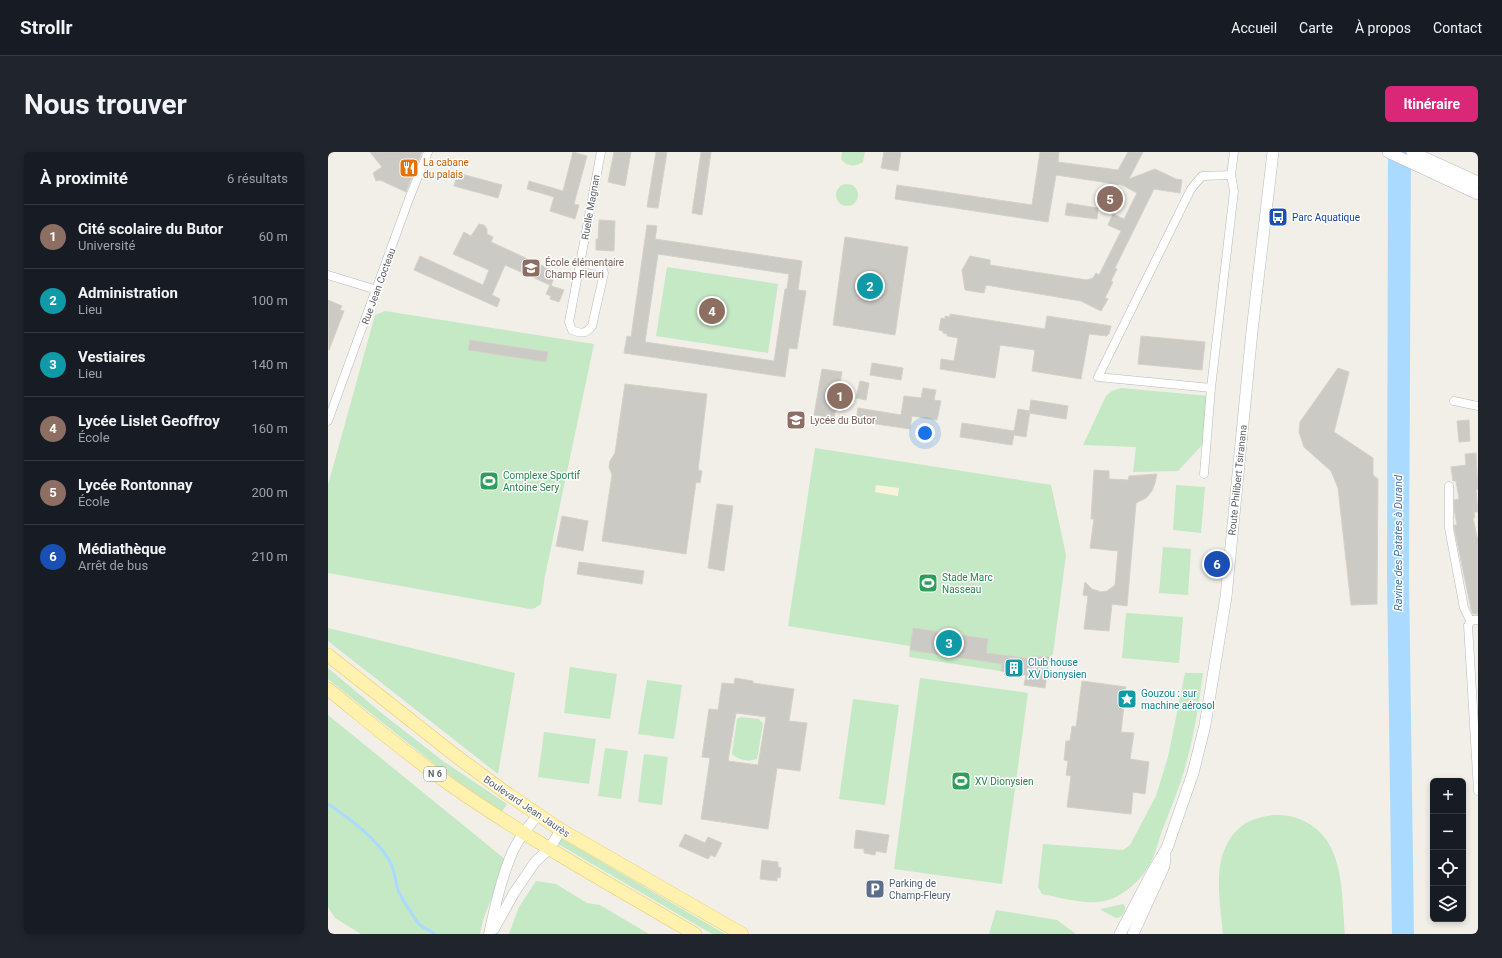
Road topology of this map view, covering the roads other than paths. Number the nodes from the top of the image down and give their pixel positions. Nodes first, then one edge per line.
1 (428, 152) edge
2 (601, 152) edge
3 (1234, 152) edge
4 (1274, 152) edge
5 (1388, 152) edge
6 (1414, 157) edge
7 (1231, 175) junction
8 (1478, 182) edge
9 (1478, 194) edge
10 (580, 263) junction
11 (328, 275) edge
12 (377, 290) junction
13 (1211, 388) junction
14 (1454, 401) dead end
15 (1478, 406) edge
16 (328, 421) edge
17 (1204, 474) dead end
18 (1449, 486) dead end
19 (1474, 621) edge
20 (328, 655) edge
21 (328, 689) edge
22 (1478, 791) edge
23 (538, 815) junction
24 (561, 830) junction
25 (523, 833) junction
26 (549, 848) junction
27 (1167, 848) junction
28 (490, 934) edge
29 (695, 934) edge
30 (742, 934) edge
31 (1120, 934) edge
32 (1133, 934) edge

1 - 12 street, Rue Jean Cocteau
2 - 10 street, Ruelle Magnan
3 - 7 street
4 - 27 main road, Route Philibert Tsiranana
5 - 6 main road
6 - 8 main road
6 - 9 main road
7 - 13 street
7 - 13 street
10 - 10 street, Ruelle Magnan
11 - 12 street
12 - 16 street, Rue Jean Cocteau
13 - 17 street
14 - 15 street
18 - 19 street
19 - 22 street
20 - 23 main road, Boulevard Jean Jaurès / N 6
21 - 25 main road, N 6
23 - 24 main road, Boulevard Jean Jaurès / N 6
23 - 25 street
24 - 26 street
24 - 30 main road, Boulevard Jean Jaurès / N 6
25 - 26 main road, N 6
25 - 28 street
26 - 28 street
26 - 29 main road, N 6
27 - 31 main road, Route Philibert Tsiranana
27 - 32 main road, Route Philibert Tsiranana

